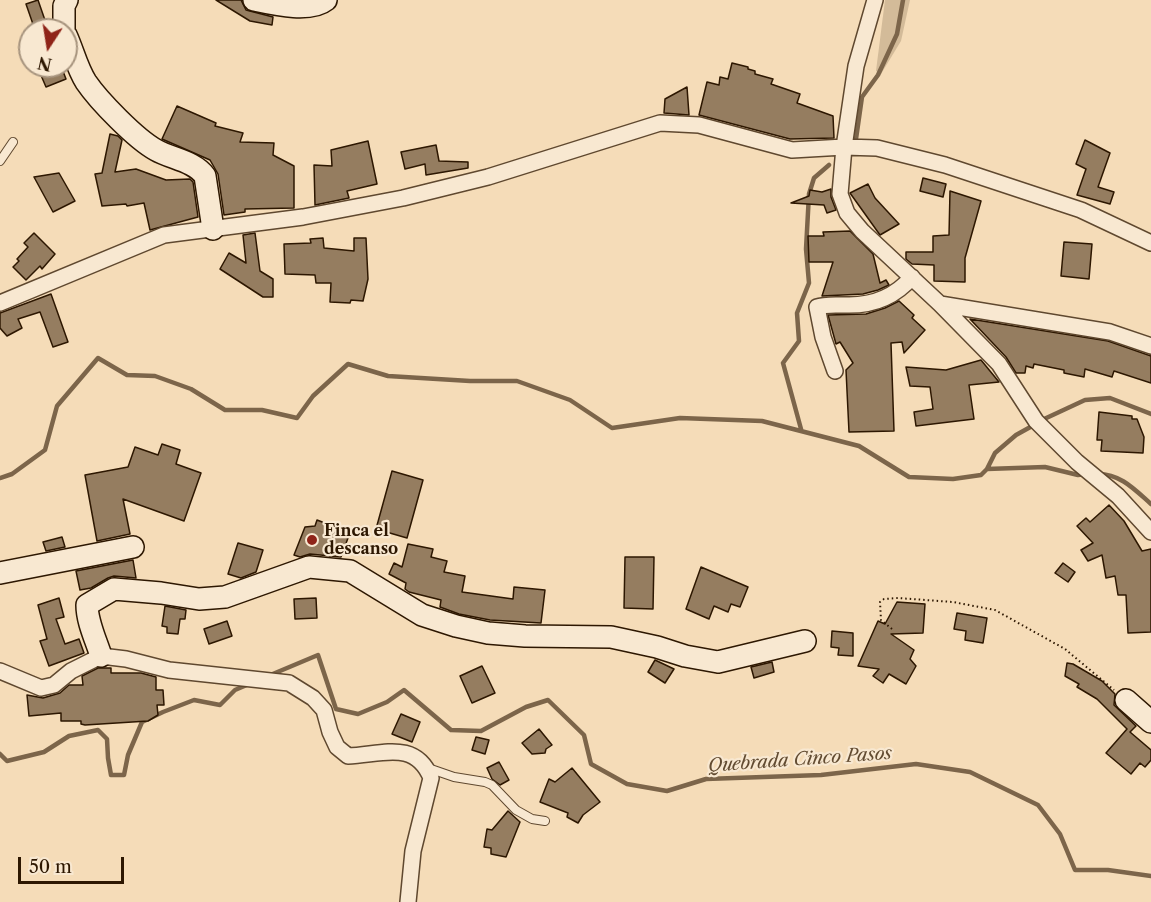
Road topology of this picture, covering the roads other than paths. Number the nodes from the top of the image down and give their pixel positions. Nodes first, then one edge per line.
1 (67, 0) edge
2 (254, 0) edge
3 (326, 0) edge
4 (874, 0) edge
5 (64, 18) edge
6 (78, 63) edge
7 (13, 142) dead end
8 (844, 147) junction
9 (0, 161) edge
10 (213, 229) junction
11 (1151, 243) edge
12 (912, 277) junction
13 (0, 303) edge
14 (940, 304) junction
15 (1151, 346) edge
16 (835, 371) dead end
17 (1151, 532) edge
18 (133, 547) dead end
19 (0, 573) edge
20 (805, 641) dead end
21 (101, 656) junction
22 (0, 671) edge
23 (1126, 700) road end
24 (1151, 722) edge
25 (427, 767) junction
26 (545, 821) dead end
27 (408, 902) edge

1 - 5 street
2 - 3 street
4 - 8 street
6 - 10 street
7 - 9 lane
8 - 10 street
8 - 11 street
8 - 12 street
10 - 13 street
12 - 14 street
12 - 16 street
14 - 15 street
14 - 17 street
18 - 19 street
20 - 21 street
21 - 22 street
21 - 25 street
23 - 24 street
25 - 26 lane
25 - 27 street

